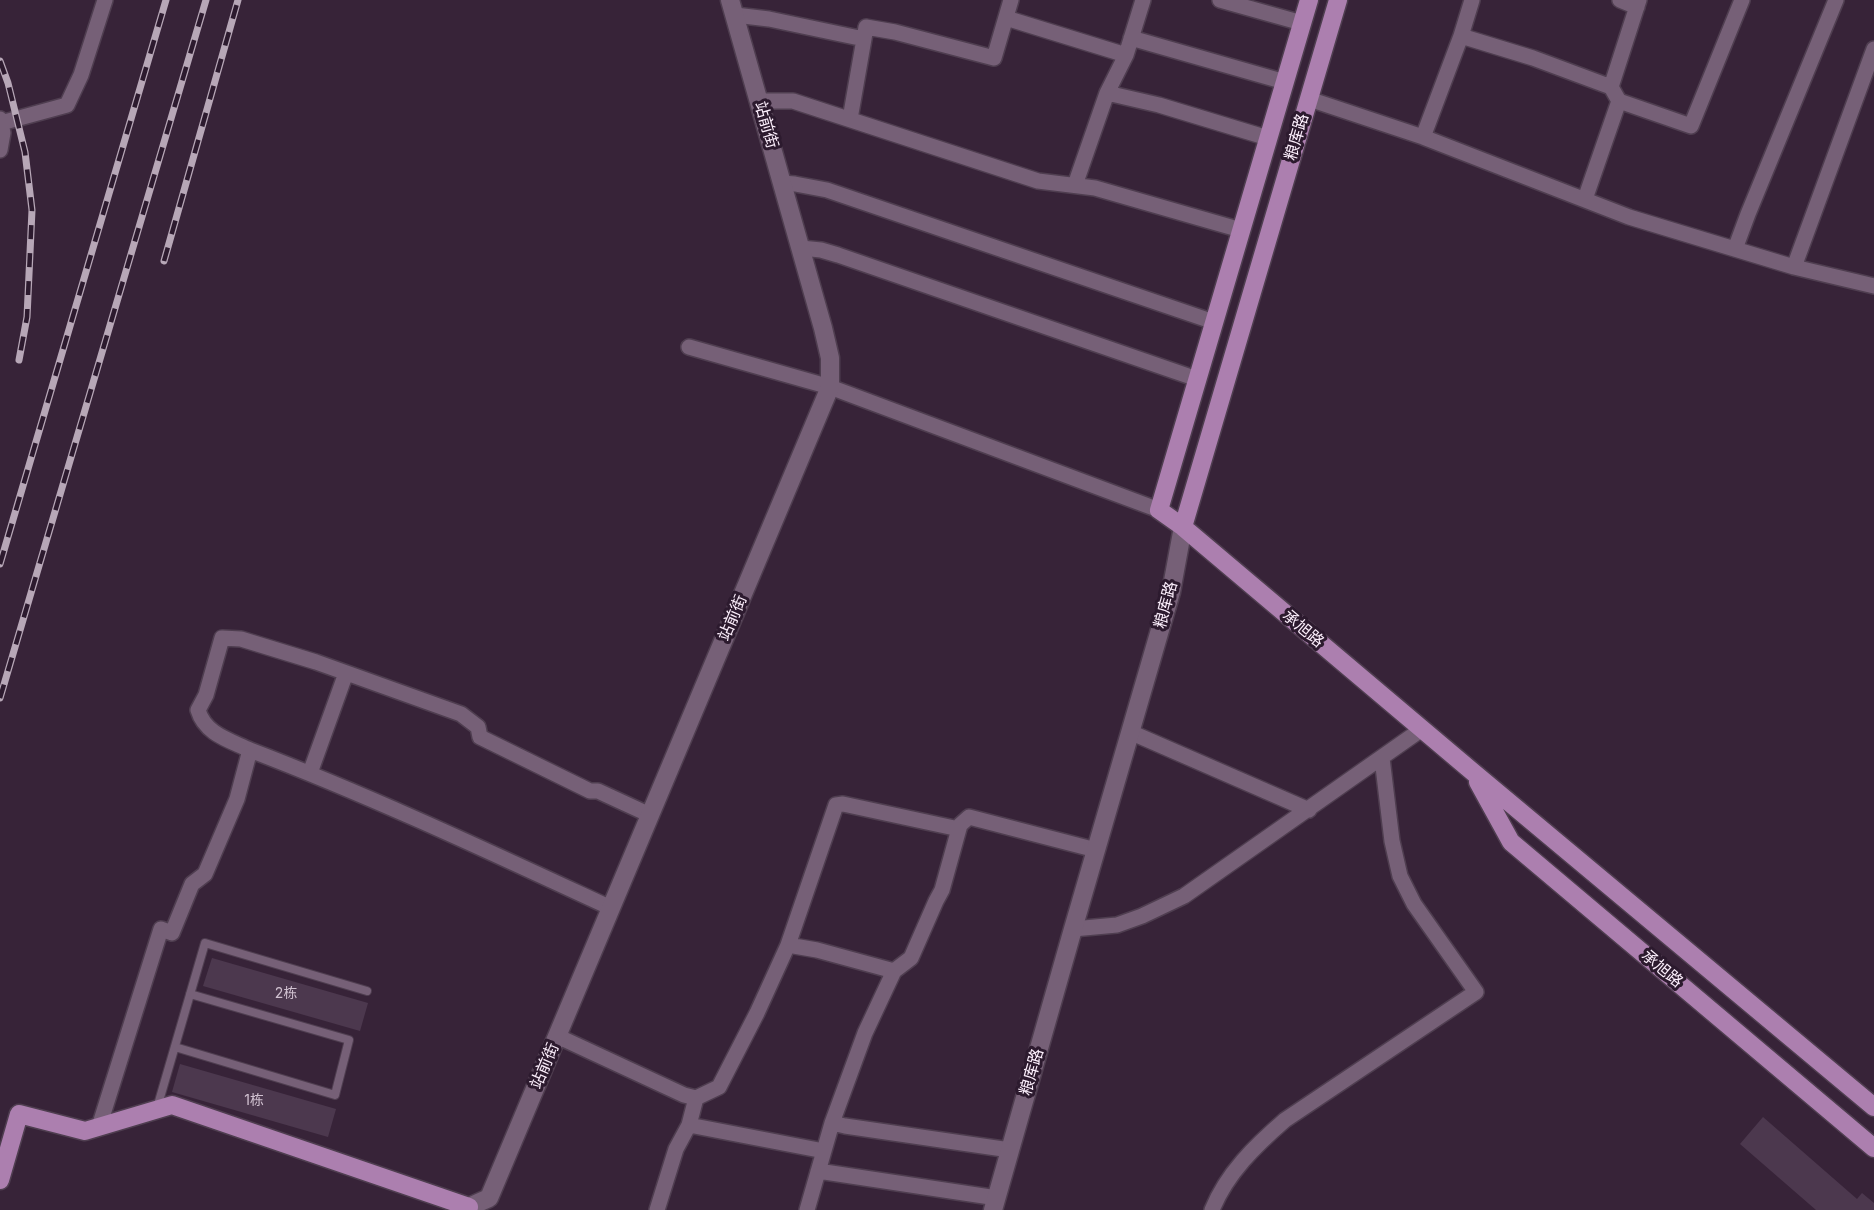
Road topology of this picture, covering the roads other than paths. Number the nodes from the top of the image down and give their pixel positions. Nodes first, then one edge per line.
1 (105, 0) edge
2 (1011, 0) edge
3 (1143, 0) edge
4 (1220, 0) edge
5 (1309, 0) edge
6 (1338, 0) edge
7 (1472, 0) edge
8 (1620, 0) edge
9 (1742, 0) edge
10 (1836, 0) edge
11 (1638, 3) edge
12 (733, 8) edge
13 (1006, 18) junction
14 (1302, 23) junction
15 (1461, 36) junction
16 (1131, 38) junction
17 (864, 39) junction
18 (1874, 49) edge
19 (1126, 55) junction
20 (1285, 82) junction
21 (1611, 87) junction
22 (1107, 93) junction
23 (1309, 99) junction
24 (759, 101) junction
25 (1619, 101) junction
26 (850, 119) junction
27 (0, 121) edge
28 (1423, 137) junction
29 (1268, 138) junction
30 (0, 150) edge
31 (782, 183) junction
32 (1075, 185) junction
33 (1585, 199) junction
34 (1241, 230) junction
35 (801, 248) junction
36 (1735, 249) junction
37 (1794, 267) junction
38 (1874, 286) edge
39 (1214, 322) junction
40 (689, 347) dead end
41 (1197, 379) junction
42 (830, 387) junction
43 (1160, 510) junction
44 (1183, 527) junction
45 (346, 673) junction
46 (1422, 729) junction
47 (1130, 732) junction
48 (250, 750) junction
49 (1382, 758) junction
50 (1473, 772) junction
51 (310, 773) junction
52 (1309, 810) junction
53 (650, 815) junction
54 (959, 829) junction
55 (1096, 850) junction
56 (611, 908) junction
57 (1072, 929) junction
58 (788, 945) junction
59 (894, 971) junction
60 (368, 991) dead end
61 (190, 994) junction
62 (557, 1036) junction
63 (174, 1047) junction
64 (696, 1098) junction
65 (1874, 1107) edge
66 (156, 1110) junction
67 (832, 1123) junction
68 (689, 1125) junction
69 (99, 1127) junction
70 (1874, 1148) edge
71 (1010, 1150) junction
72 (824, 1151) junction
73 (818, 1171) junction
74 (0, 1180) edge
75 (995, 1204) edge
76 (468, 1209) edge
77 (657, 1210) edge
78 (807, 1210) edge
79 (1212, 1210) edge

1 - 27 street
2 - 13 street
3 - 16 street
4 - 14 street
5 - 14 main road, 粮库路
6 - 23 main road, 粮库路
7 - 15 street
8 - 11 street
9 - 25 street
10 - 36 street
11 - 21 street
12 - 17 street
12 - 24 street, 站前街
13 - 17 street
13 - 19 street
14 - 20 main road, 粮库路
15 - 21 street
15 - 28 street
16 - 19 street
16 - 20 street
17 - 26 street
18 - 37 street
19 - 22 street
20 - 29 main road, 粮库路
21 - 25 street
22 - 29 street
22 - 32 street
23 - 28 street
23 - 44 main road, 粮库路
24 - 26 street
24 - 31 street, 站前街
25 - 33 street
26 - 32 street
27 - 30 street
28 - 33 street
29 - 34 main road, 粮库路
31 - 35 street, 站前街
31 - 39 street
32 - 34 street
33 - 36 street
34 - 39 main road, 粮库路
35 - 41 street
35 - 42 street, 站前街
36 - 37 street
37 - 38 street
39 - 41 main road, 粮库路
40 - 42 street
41 - 43 main road, 粮库路
42 - 43 street
42 - 53 street, 站前街
43 - 44 main road, 承旭路
44 - 46 main road, 承旭路
44 - 47 street, 粮库路
45 - 48 street
45 - 51 street
45 - 53 street
46 - 49 street
46 - 50 main road, 承旭路
47 - 52 street
47 - 55 street, 粮库路
48 - 51 street
48 - 69 street
49 - 52 street
49 - 79 street
50 - 65 main road, 承旭路
50 - 70 main road, 承旭路
51 - 56 street
52 - 57 street
53 - 56 street, 站前街
54 - 55 street
54 - 58 street
54 - 59 street
55 - 57 street, 粮库路
56 - 62 street, 站前街
57 - 71 street, 粮库路
58 - 59 street
58 - 64 street
59 - 67 street
60 - 61 lane
61 - 63 lane
61 - 63 lane
62 - 64 street
62 - 76 street, 站前街
63 - 66 lane
64 - 68 street
66 - 69 main road
66 - 76 main road
67 - 71 street
67 - 72 street
68 - 72 street
68 - 77 street
69 - 74 main road
71 - 75 street, 粮库路
72 - 73 street
73 - 75 street
73 - 78 street

